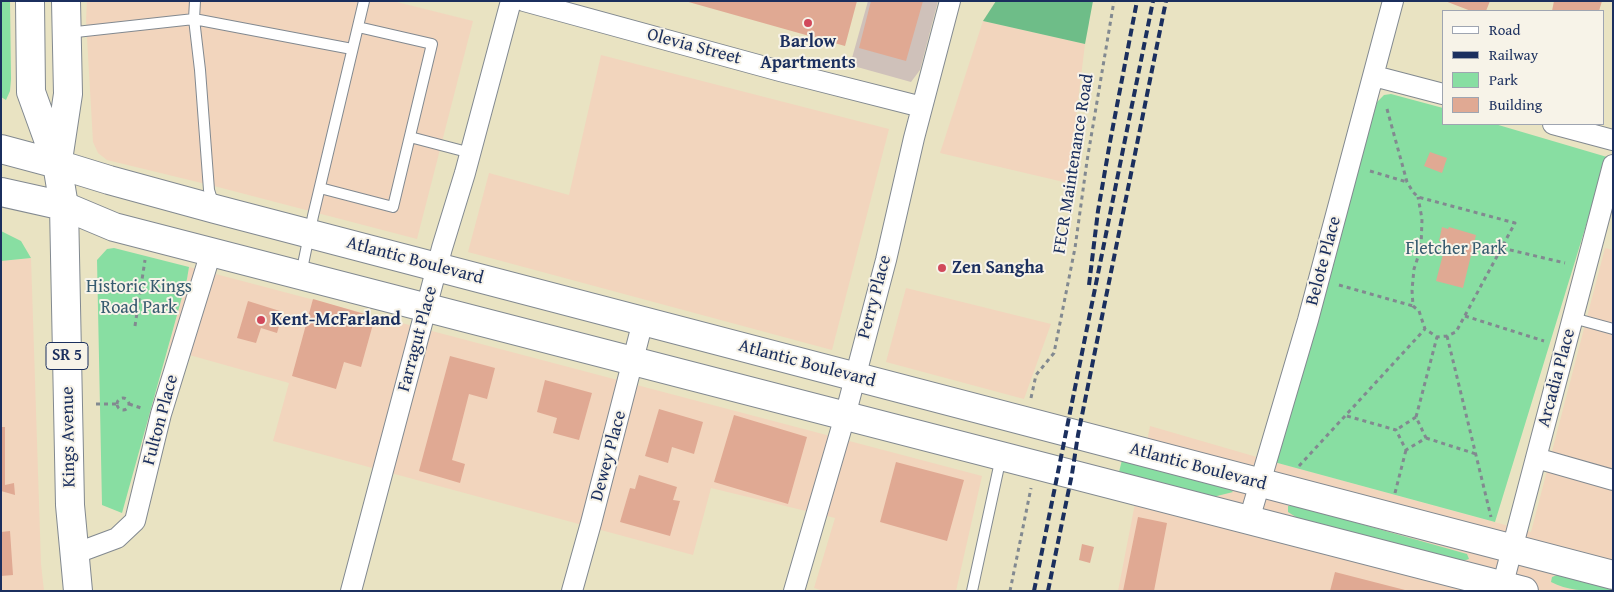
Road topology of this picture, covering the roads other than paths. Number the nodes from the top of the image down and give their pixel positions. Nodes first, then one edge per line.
1 (30, 1) edge
2 (66, 1) edge
3 (195, 1) edge
4 (364, 1) edge
5 (511, 1) edge
6 (524, 1) edge
7 (950, 1) edge
8 (1393, 1) edge
9 (194, 19) junction
10 (358, 27) junction
11 (67, 33) junction
12 (352, 50) junction
13 (1373, 79) junction
14 (1442, 94) edge
15 (922, 107) junction
16 (1557, 125) edge
17 (410, 137) junction
18 (1613, 140) edge
19 (1, 150) edge
20 (471, 153) junction
21 (57, 164) junction
22 (1613, 165) edge
23 (320, 188) junction
24 (1, 192) edge
25 (64, 206) junction
26 (216, 209) junction
27 (310, 234) junction
28 (211, 252) junction
29 (437, 267) junction
30 (301, 275) junction
31 (427, 308) junction
32 (1573, 318) junction
33 (643, 321) junction
34 (1613, 329) edge
35 (633, 361) junction
36 (854, 376) junction
37 (844, 416) junction
38 (1002, 456) junction
39 (1536, 458) junction
40 (1613, 480) edge
41 (1260, 483) junction
42 (1249, 520) junction
43 (1512, 549) junction
44 (74, 554) junction
45 (1613, 575) edge
46 (1509, 589) edge
47 (78, 591) edge
48 (351, 591) edge
49 (572, 591) edge
50 (794, 591) edge
51 (972, 591) edge

1 - 21 main road, Kings Avenue / SR 5
2 - 11 main road, Kings Avenue / SR 5
3 - 9 lane
4 - 10 lane
5 - 20 street, Farragut Place
6 - 15 street, Olevia Street
7 - 15 street, Perry Place
8 - 13 street, Belote Place
9 - 11 lane
9 - 12 lane
9 - 26 lane
10 - 12 lane
10 - 17 lane
11 - 21 main road, Kings Avenue / SR 5
12 - 23 lane
13 - 14 street
13 - 41 street, Belote Place
15 - 36 street, Perry Place
16 - 18 street
17 - 20 lane
17 - 23 lane
19 - 21 main road, Atlantic Boulevard
20 - 29 street, Farragut Place
21 - 25 main road, Kings Avenue / SR 5
21 - 26 main road, Atlantic Boulevard
22 - 32 street, Arcadia Place
23 - 27 lane
24 - 25 main road
25 - 28 main road
25 - 44 main road, Kings Avenue / SR 5
26 - 27 main road, Atlantic Boulevard
27 - 29 main road, Atlantic Boulevard
27 - 30 lane
28 - 30 main road
28 - 44 street, Fulton Place
29 - 31 street, Farragut Place
29 - 33 main road, Atlantic Boulevard
30 - 31 main road
31 - 35 main road
31 - 48 street, Farragut Place
32 - 34 lane
32 - 39 street, Arcadia Place
33 - 35 street, Dewey Place
33 - 36 main road, Atlantic Boulevard
35 - 37 main road
35 - 49 street, Dewey Place
36 - 37 street, Perry Place
36 - 41 main road, Atlantic Boulevard
37 - 38 main road
37 - 50 street, Perry Place
38 - 42 main road
38 - 51 lane
39 - 40 street
39 - 43 street, Arcadia Place
41 - 42 street, Belote Place
41 - 43 main road, Atlantic Boulevard
42 - 46 main road
43 - 45 main road, Atlantic Boulevard
43 - 46 street, Arcadia Place
44 - 47 main road, Kings Avenue / SR 5

